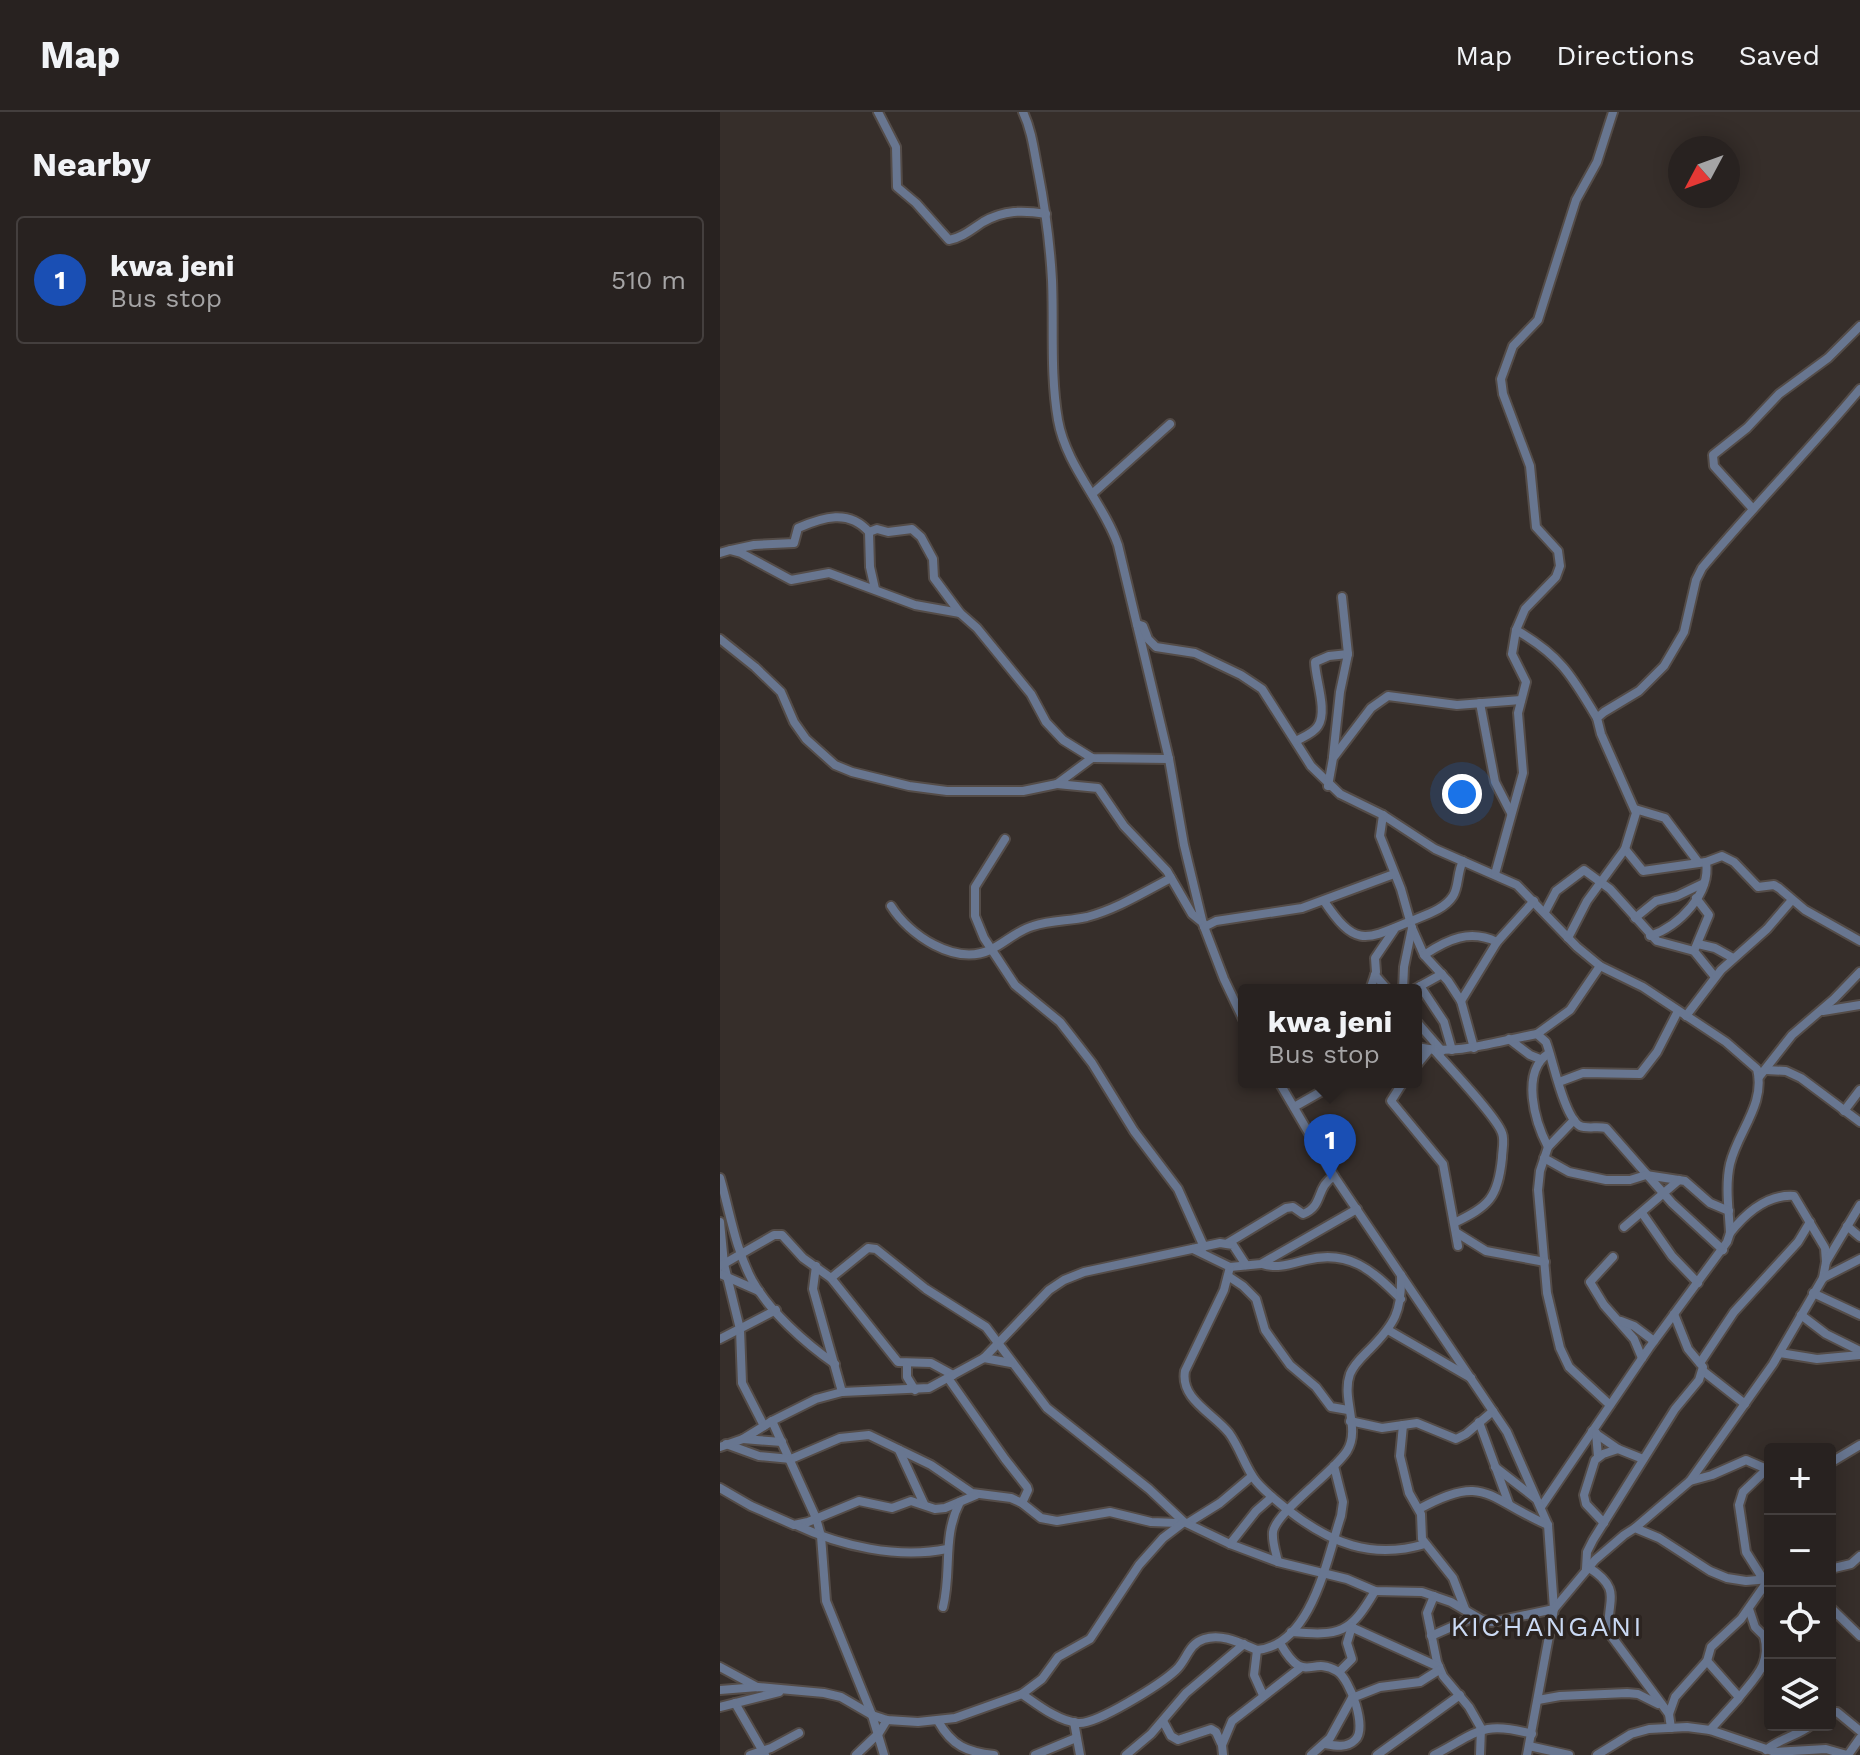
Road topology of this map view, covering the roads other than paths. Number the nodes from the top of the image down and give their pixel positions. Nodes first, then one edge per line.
1 (878, 112) edge
2 (1023, 112) edge
3 (1613, 112) edge
4 (1046, 214) junction
5 (1860, 326) edge
6 (1860, 389) edge
7 (1170, 424) dead end
8 (1092, 494) junction
9 (1753, 509) junction
10 (869, 532) junction
11 (730, 550) junction
12 (720, 553) edge
13 (875, 589) junction
14 (1342, 597) dead end
15 (960, 613) junction
16 (1137, 624) junction
17 (1516, 630) junction
18 (720, 639) edge
19 (1348, 654) junction
20 (1521, 700) junction
21 (1480, 703) junction
22 (1597, 718) junction
23 (1296, 741) junction
24 (1092, 758) junction
25 (1333, 758) junction
26 (1169, 759) junction
27 (1057, 784) junction
28 (1328, 786) junction
29 (1635, 809) junction
30 (1511, 813) junction
31 (1383, 815) junction
32 (1005, 839) dead end
33 (1625, 849) junction
34 (1463, 861) junction
35 (1702, 862) junction
36 (1394, 874) junction
37 (1495, 874) junction
38 (1171, 878) junction
39 (1600, 881) junction
40 (1705, 883) junction
41 (1696, 898) junction
42 (1792, 900) junction
43 (1324, 901) junction
44 (1534, 901) junction
45 (891, 906) dead end
46 (1545, 912) junction
47 (1635, 918) junction
48 (1204, 925) junction
49 (1411, 925) junction
50 (1394, 929) junction
51 (1650, 936) junction
52 (1568, 938) junction
53 (1860, 941) edge
54 (1497, 942) junction
55 (1696, 947) junction
56 (991, 950) junction
57 (1424, 955) junction
58 (1733, 958) junction
59 (1600, 966) junction
60 (1860, 972) edge
61 (1442, 974) junction
62 (1375, 975) junction
63 (1715, 977) junction
64 (1372, 984) edge
65 (1383, 984) edge
66 (1403, 984) edge
67 (1422, 985) edge
68 (1422, 995) edge
69 (1461, 1001) junction
70 (1860, 1005) edge
71 (1238, 1008) edge
72 (1818, 1012) junction
73 (1682, 1014) junction
74 (1422, 1028) edge
75 (1537, 1034) junction
76 (1509, 1039) junction
77 (1422, 1048) edge
78 (1474, 1048) junction
79 (1440, 1050) junction
80 (1549, 1053) junction
81 (1540, 1059) junction
82 (1422, 1062) edge
83 (1762, 1073) junction
84 (1559, 1082) junction
85 (1283, 1088) edge
86 (1327, 1088) edge
87 (1399, 1088) edge
88 (1859, 1092) edge
89 (1294, 1107) junction
90 (1844, 1111) junction
91 (1574, 1120) junction
92 (1860, 1122) edge
93 (1548, 1147) junction
94 (1544, 1158) junction
95 (1646, 1175) junction
96 (1334, 1176) junction
97 (720, 1178) edge
98 (1679, 1180) junction
99 (1663, 1194) junction
100 (1860, 1205) edge
101 (724, 1209) edge
102 (1357, 1209) junction
103 (1729, 1209) junction
104 (1642, 1213) junction
105 (1746, 1213) junction
106 (720, 1222) edge
107 (1810, 1222) junction
108 (1848, 1224) junction
109 (1624, 1227) dead end
110 (1860, 1227) edge
111 (1456, 1228) junction
112 (1730, 1233) junction
113 (1860, 1237) edge
114 (1228, 1243) junction
115 (1458, 1246) dead end
116 (1204, 1247) junction
117 (1193, 1248) junction
118 (1723, 1250) junction
119 (741, 1254) junction
120 (1613, 1257) dead end
121 (1860, 1259) edge
122 (1545, 1262) junction
123 (1826, 1262) junction
124 (1261, 1264) junction
125 (722, 1265) edge
126 (1246, 1265) junction
127 (816, 1266) junction
128 (1229, 1272) junction
129 (1401, 1274) junction
130 (724, 1276) edge
131 (831, 1278) junction
132 (1823, 1278) junction
133 (1698, 1283) junction
134 (760, 1291) junction
135 (1813, 1293) junction
136 (1401, 1299) junction
137 (776, 1310) junction
138 (1674, 1314) junction
139 (1801, 1315) junction
140 (1860, 1315) edge
141 (1617, 1319) junction
142 (740, 1329) junction
143 (1388, 1330) junction
144 (720, 1339) edge
145 (1654, 1341) junction
146 (999, 1343) junction
147 (1780, 1353) junction
148 (1859, 1356) edge
149 (984, 1358) junction
150 (1642, 1358) junction
151 (907, 1363) junction
152 (1011, 1363) junction
153 (835, 1364) junction
154 (1702, 1367) junction
155 (954, 1375) junction
156 (1475, 1380) junction
157 (915, 1390) junction
158 (842, 1392) junction
159 (959, 1392) junction
160 (1745, 1404) junction
161 (1610, 1405) junction
162 (1348, 1410) junction
163 (1493, 1411) junction
164 (1350, 1421) junction
165 (1479, 1422) junction
166 (768, 1423) junction
167 (1403, 1425) junction
168 (1594, 1432) junction
169 (743, 1439) junction
170 (782, 1442) junction
171 (1860, 1445) edge
172 (723, 1446) edge
173 (1618, 1449) junction
174 (899, 1450) junction
175 (1598, 1457) junction
176 (791, 1459) junction
177 (1643, 1459) junction
178 (1836, 1459) edge
179 (1334, 1466) junction
180 (1495, 1467) junction
181 (1764, 1468) edge
182 (1764, 1474) edge
183 (1252, 1476) junction
184 (1690, 1481) junction
185 (720, 1488) edge
186 (966, 1490) junction
187 (976, 1495) junction
188 (1272, 1497) junction
189 (960, 1502) junction
190 (1022, 1503) junction
191 (924, 1504) junction
192 (1540, 1504) junction
193 (1509, 1505) junction
194 (1419, 1509) junction
195 (1289, 1511) junction
196 (816, 1518) junction
197 (1184, 1523) junction
198 (1604, 1523) junction
199 (794, 1525) junction
200 (1548, 1525) junction
201 (1635, 1528) junction
202 (821, 1536) junction
203 (1333, 1540) junction
204 (1230, 1544) junction
205 (1425, 1544) junction
206 (947, 1549) junction
207 (1860, 1556) edge
208 (1278, 1562) junction
209 (1836, 1568) edge
210 (1587, 1569) junction
211 (1323, 1573) junction
212 (1764, 1575) edge
213 (1764, 1579) edge
214 (1764, 1584) edge
215 (1375, 1591) junction
216 (1434, 1596) junction
217 (943, 1607) dead end
218 (1465, 1609) junction
219 (1554, 1609) junction
220 (1749, 1609) junction
221 (1836, 1613) edge
222 (1474, 1617) junction
223 (1352, 1626) junction
224 (1291, 1632) junction
225 (1431, 1636) junction
226 (1764, 1636) edge
227 (1860, 1636) edge
228 (1280, 1643) junction
229 (1244, 1644) junction
230 (1257, 1650) junction
231 (1766, 1659) edge
232 (1707, 1661) junction
233 (720, 1667) edge
234 (1300, 1668) junction
235 (1439, 1668) junction
236 (1339, 1672) junction
237 (758, 1687) junction
238 (720, 1690) edge
239 (784, 1691) junction
240 (1022, 1694) junction
241 (1263, 1695) junction
242 (1460, 1695) junction
243 (1352, 1698) junction
244 (1738, 1699) junction
245 (1538, 1700) junction
246 (735, 1703) junction
247 (1662, 1706) junction
248 (720, 1707) edge
249 (1836, 1712) edge
250 (1669, 1714) junction
251 (872, 1715) junction
252 (887, 1720) junction
253 (938, 1721) junction
254 (1163, 1721) junction
255 (1074, 1722) junction
256 (1481, 1728) junction
257 (1671, 1728) junction
258 (1710, 1730) junction
259 (1802, 1731) edge
260 (1860, 1731) edge
261 (799, 1733) dead end
262 (879, 1733) junction
263 (1532, 1734) junction
264 (1076, 1738) junction
265 (1860, 1738) edge
266 (949, 1739) junction
267 (1325, 1744) junction
268 (1222, 1745) junction
269 (1528, 1750) edge
270 (1766, 1750) junction
271 (764, 1752) edge
272 (750, 1755) edge
273 (856, 1755) edge
274 (884, 1755) edge
275 (954, 1755) edge
276 (994, 1755) edge
277 (1035, 1755) edge
278 (1080, 1755) edge
279 (1126, 1755) edge
280 (1223, 1755) edge
281 (1311, 1755) edge
282 (1377, 1755) edge
283 (1434, 1755) edge
284 (1480, 1755) edge
285 (1569, 1755) edge
286 (1597, 1755) edge
287 (1847, 1755) edge

1 - 4 street
2 - 4 street
3 - 17 street
4 - 8 street
5 - 9 street
6 - 9 street
7 - 8 street
8 - 16 street
9 - 22 street
10 - 11 street
10 - 13 street
10 - 15 street
11 - 12 street
11 - 13 street
13 - 15 street
14 - 19 street
15 - 24 street
16 - 23 street
16 - 26 street
17 - 20 street
17 - 22 street
18 - 27 street
19 - 23 street
19 - 25 street
20 - 21 street
20 - 30 street
21 - 25 street
21 - 30 street
22 - 29 street
23 - 28 street
24 - 26 street
24 - 27 street
25 - 28 street
26 - 48 street
27 - 38 street
28 - 31 street
29 - 33 street
29 - 35 street
30 - 37 street
31 - 34 street
31 - 36 street
32 - 56 street
33 - 35 street
33 - 39 street
34 - 37 street
34 - 49 street
35 - 40 street
35 - 42 street
36 - 43 street
36 - 49 street
37 - 44 street
38 - 48 street
38 - 56 street
39 - 46 street
39 - 47 street
39 - 52 street
40 - 41 street
40 - 47 street
41 - 51 street
41 - 55 street
42 - 53 street
42 - 58 street
43 - 48 street
43 - 50 street
44 - 46 street
44 - 54 street
45 - 56 street
46 - 52 street
47 - 51 street
48 - 71 street
49 - 50 street
49 - 57 street
49 - 66 street
50 - 62 street
51 - 55 street
52 - 59 street
54 - 57 street
54 - 69 street
55 - 58 street
55 - 63 street
56 - 116 street
57 - 61 street
58 - 63 street
59 - 73 street
59 - 75 street
60 - 72 street
61 - 67 street
61 - 69 street
62 - 64 street
62 - 65 street
63 - 73 street
68 - 79 street
69 - 78 street
70 - 72 street
72 - 83 street
73 - 83 street
73 - 84 street
74 - 79 street
75 - 76 street
75 - 80 street
76 - 78 street
76 - 81 street
77 - 79 street
78 - 79 street
79 - 82 street
79 - 111 street
80 - 81 street
80 - 84 street
81 - 93 street
83 - 90 street
83 - 103 street
84 - 91 street
85 - 89 street
86 - 89 street
87 - 111 street
88 - 90 street
89 - 96 street
90 - 92 street
91 - 93 street
91 - 95 street
93 - 94 street
94 - 95 street
94 - 122 street
95 - 98 street
95 - 99 street
96 - 102 street
96 - 114 street
97 - 101 street
98 - 99 street
98 - 103 street
99 - 104 street
99 - 118 street
100 - 108 street
101 - 119 street
102 - 124 street
102 - 129 street
103 - 105 street
103 - 112 street
104 - 109 street
104 - 133 street
105 - 107 street
105 - 112 street
106 - 125 street
107 - 123 street
107 - 154 street
108 - 110 street
108 - 113 street
108 - 123 street
111 - 115 street
111 - 122 street
112 - 118 street
114 - 116 street
114 - 126 street
116 - 117 street
117 - 128 street
117 - 146 street
118 - 133 street
119 - 125 street
119 - 127 street
119 - 134 street
120 - 141 street
121 - 132 street
122 - 161 street
123 - 132 street
124 - 126 street
124 - 136 street
125 - 130 street
126 - 128 street
127 - 131 street
127 - 153 street
128 - 162 street
128 - 183 street
129 - 136 street
129 - 156 street
130 - 134 street
130 - 142 street
131 - 146 street
131 - 151 street
132 - 135 street
133 - 138 street
134 - 137 street
135 - 139 street
135 - 140 street
136 - 143 street
137 - 142 street
137 - 153 street
138 - 145 street
138 - 154 street
139 - 147 street
139 - 148 street
141 - 145 street
141 - 150 street
142 - 144 street
142 - 166 street
143 - 156 street
143 - 162 street
145 - 150 street
146 - 149 street
146 - 152 street
147 - 148 street
147 - 160 street
149 - 152 street
149 - 155 street
150 - 161 street
151 - 155 street
151 - 157 street
152 - 197 street
153 - 158 street
154 - 160 street
154 - 177 street
155 - 157 street
155 - 159 street
155 - 159 street
156 - 163 street
157 - 158 street
158 - 166 street
159 - 190 street
160 - 184 street
161 - 168 street
162 - 164 street
163 - 165 street
163 - 192 street
164 - 167 street
164 - 179 street
165 - 167 street
165 - 180 street
166 - 169 street
166 - 170 street
167 - 194 street
168 - 173 street
168 - 175 street
168 - 192 street
169 - 170 street
169 - 172 street
170 - 176 street
171 - 178 street
172 - 176 street
173 - 175 street
173 - 177 street
174 - 176 street
174 - 186 street
174 - 191 street
175 - 198 street
176 - 196 street
177 - 198 street
179 - 195 street
179 - 203 street
180 - 192 street
180 - 193 street
181 - 184 street
182 - 212 street
183 - 188 street
183 - 197 street
184 - 201 street
185 - 199 street
186 - 187 street
186 - 189 street
187 - 189 street
187 - 190 street
188 - 195 street
188 - 204 street
189 - 191 street
189 - 206 street
190 - 197 street
191 - 196 street
192 - 200 street
193 - 194 street
193 - 200 street
194 - 205 street
195 - 203 street
195 - 208 street
196 - 199 street
196 - 202 street
197 - 204 street
197 - 240 street
198 - 210 street
199 - 202 street
200 - 219 street
201 - 210 street
201 - 213 street
202 - 206 street
202 - 251 street
203 - 205 street
203 - 211 street
204 - 208 street
205 - 218 street
206 - 217 street
207 - 209 street
208 - 211 street
210 - 219 street
210 - 247 street
211 - 215 street
211 - 224 street
214 - 220 street
215 - 216 street
215 - 223 street
216 - 218 street
216 - 225 street
218 - 222 street
219 - 222 street
219 - 245 street
220 - 226 street
220 - 232 street
221 - 227 street
222 - 225 street
223 - 224 street
223 - 235 street
223 - 236 street
224 - 228 street
225 - 235 street
228 - 230 street
228 - 234 street
229 - 230 street
229 - 254 street
229 - 255 street
230 - 241 street
231 - 244 street
232 - 244 street
232 - 250 street
233 - 237 street
234 - 236 street
234 - 241 street
235 - 242 street
235 - 243 street
236 - 243 street
237 - 238 street
237 - 239 street
239 - 246 street
239 - 251 street
240 - 253 street
240 - 255 street
241 - 268 street
242 - 256 street
242 - 282 street
243 - 267 street
243 - 267 street
244 - 258 street
245 - 247 street
245 - 263 street
246 - 248 street
246 - 271 street
247 - 250 street
249 - 260 street
250 - 257 street
251 - 252 street
251 - 262 street
252 - 253 street
252 - 262 street
253 - 266 street
254 - 268 street
254 - 279 street
255 - 264 street
256 - 263 street
256 - 283 street
256 - 284 street
257 - 258 street
257 - 286 street
258 - 270 street
259 - 270 street
261 - 271 street
262 - 273 street
262 - 274 street
263 - 269 street
264 - 277 street
264 - 278 street
265 - 287 street
266 - 275 street
266 - 276 street
267 - 281 street
268 - 280 street
269 - 285 street
270 - 287 street
271 - 272 street

